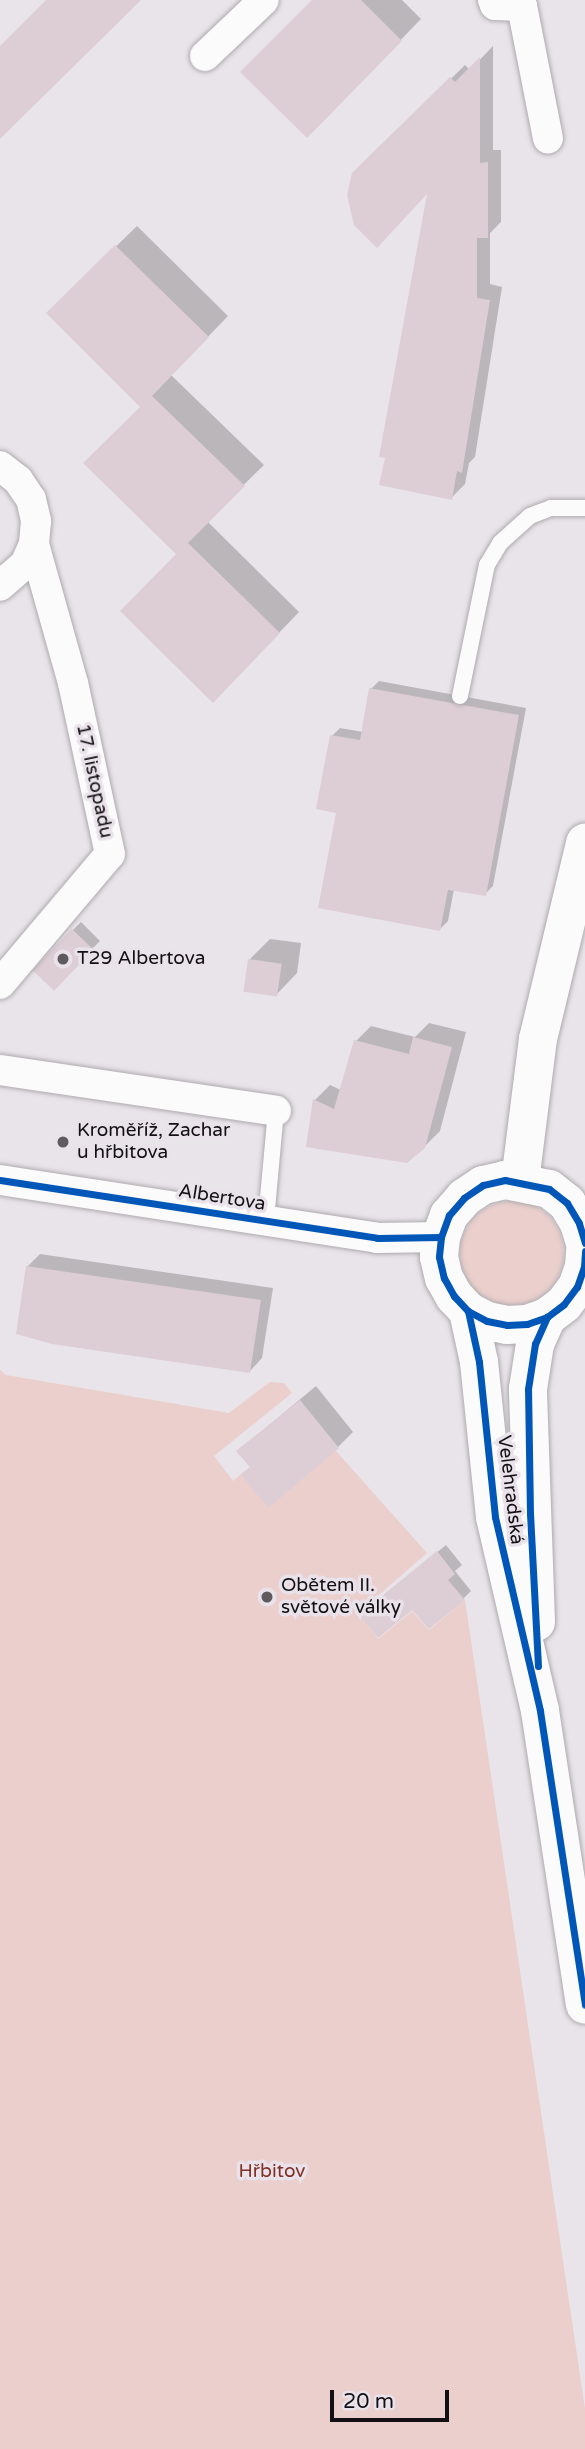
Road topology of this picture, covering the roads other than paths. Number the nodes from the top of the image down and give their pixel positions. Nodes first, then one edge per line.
1 (264, 0) edge
2 (493, 0) edge
3 (205, 56) dead end
4 (548, 138) dead end
5 (0, 466) edge
6 (585, 508) edge
7 (34, 544) junction
8 (0, 586) edge
9 (460, 696) dead end
10 (585, 843) edge
11 (0, 984) edge
12 (0, 1070) edge
13 (276, 1111) joint
14 (0, 1180) edge
15 (520, 1181) junction
16 (265, 1220) junction
17 (441, 1237) junction
18 (585, 1257) edge
19 (468, 1311) junction
20 (547, 1317) junction
21 (540, 1711) junction
22 (585, 2005) edge

1 - 3 street
2 - 4 street
5 - 7 street, 17. listopadu
6 - 9 lane
7 - 8 street
7 - 11 street, 17. listopadu
10 - 15 main road
12 - 13 street
13 - 16 lane
14 - 16 street, Albertova
15 - 17 main road, Velehradská
15 - 18 main road, Velehradská
16 - 17 street, Albertova
17 - 19 main road, Velehradská
18 - 20 main road, Velehradská
19 - 20 main road
19 - 21 main road, Velehradská
20 - 21 main road, Velehradská
21 - 22 main road, Velehradská

